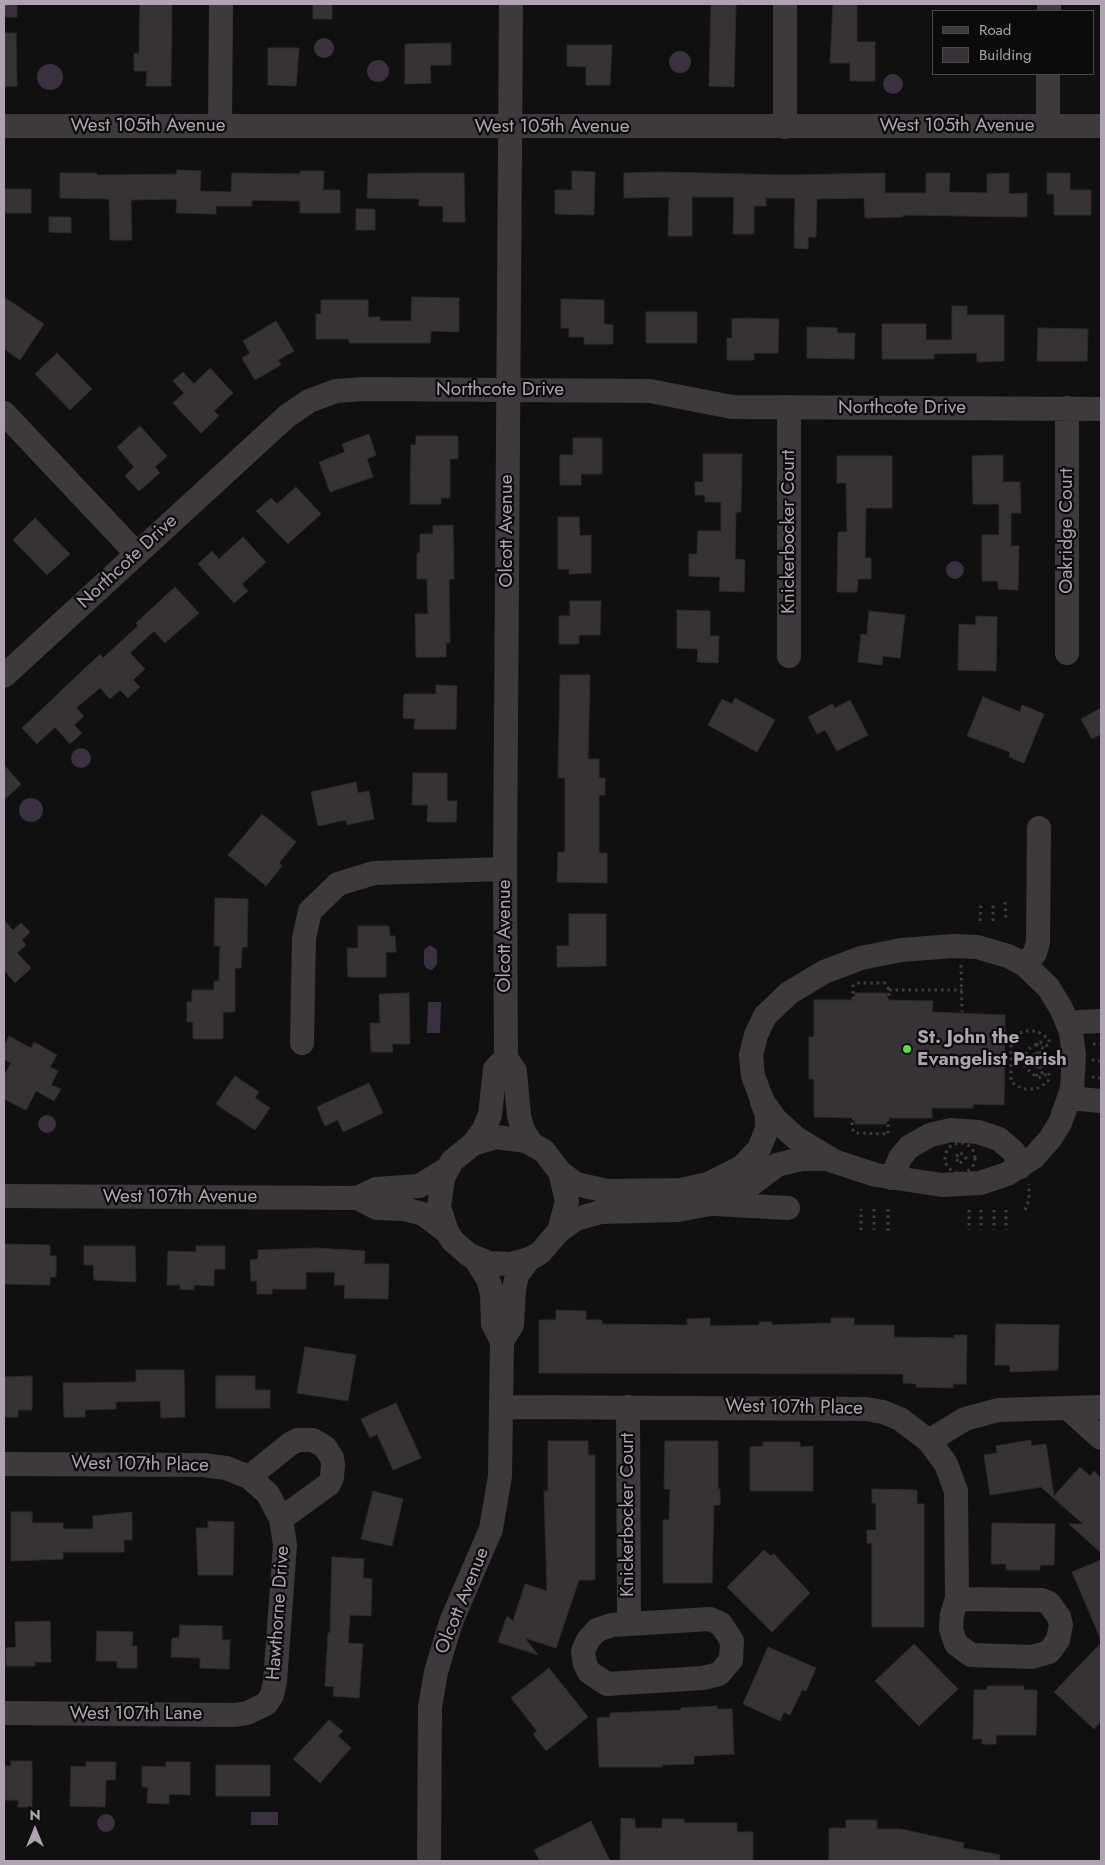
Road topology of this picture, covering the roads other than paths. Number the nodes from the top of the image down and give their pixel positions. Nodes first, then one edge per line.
1 (221, 4) edge
2 (511, 4) edge
3 (785, 4) edge
4 (1048, 75) edge
5 (4, 126) edge
6 (220, 126) junction
7 (1048, 126) junction
8 (1101, 126) edge
9 (511, 127) junction
10 (784, 127) junction
11 (508, 390) junction
12 (788, 408) junction
13 (1067, 408) junction
14 (1101, 409) edge
15 (4, 413) edge
16 (137, 554) junction
17 (1067, 653) dead end
18 (789, 656) dead end
19 (4, 676) edge
20 (1039, 828) dead end
21 (505, 869) junction
22 (1025, 965) junction
23 (1101, 1021) edge
24 (1069, 1025) junction
25 (302, 1043) dead end
26 (506, 1058) junction
27 (760, 1095) junction
28 (1069, 1098) junction
29 (1101, 1101) edge
30 (531, 1143) junction
31 (473, 1144) junction
32 (834, 1161) junction
33 (447, 1169) junction
34 (560, 1172) junction
35 (1024, 1173) junction
36 (892, 1178) junction
37 (4, 1196) edge
38 (357, 1198) junction
39 (710, 1204) junction
40 (788, 1208) dead end
41 (559, 1231) junction
42 (447, 1232) junction
43 (474, 1257) junction
44 (528, 1259) junction
45 (502, 1341) junction
46 (501, 1407) junction
47 (628, 1407) junction
48 (1101, 1407) edge
49 (1069, 1409) junction
50 (1101, 1438) edge
51 (929, 1441) junction
52 (4, 1464) edge
53 (249, 1476) junction
54 (268, 1494) joint
55 (281, 1519) junction
56 (958, 1599) dead end
57 (629, 1624) junction
58 (266, 1704) joint
59 (4, 1713) edge
60 (429, 1861) edge

1 - 6 street
2 - 9 street, Olcott Avenue
3 - 10 street
4 - 7 street
5 - 6 street, West 105th Avenue
6 - 9 street, West 105th Avenue
7 - 8 street, West 105th Avenue
7 - 10 street, West 105th Avenue
9 - 10 street, West 105th Avenue
9 - 11 street, Olcott Avenue
11 - 12 street, Northcote Drive
11 - 16 street, Northcote Drive
11 - 21 street, Olcott Avenue
12 - 13 street, Northcote Drive
12 - 18 street, Knickerbocker Court
13 - 14 street, Northcote Drive
13 - 17 street, Oakridge Court
15 - 16 street
16 - 19 street, Northcote Drive
20 - 22 street
21 - 25 street
21 - 26 street, Olcott Avenue
22 - 24 street
22 - 27 street
23 - 24 street
24 - 28 street
26 - 30 street, Olcott Avenue
26 - 31 street
27 - 32 street
27 - 34 street
28 - 29 street
28 - 35 street
30 - 31 street
30 - 34 street
31 - 33 street
32 - 36 street
32 - 39 street
33 - 38 street, West 107th Avenue
33 - 42 street
34 - 41 street
35 - 36 street
35 - 36 street
37 - 38 street, West 107th Avenue
38 - 42 street, West 107th Avenue
39 - 40 street
39 - 41 street
41 - 44 street
42 - 43 street
43 - 44 street
43 - 45 street, Olcott Avenue
44 - 45 street, Olcott Avenue
45 - 46 street, Olcott Avenue
46 - 47 street, West 107th Place
46 - 60 street, Olcott Avenue
47 - 51 street, West 107th Place
47 - 57 street, Knickerbocker Court
48 - 49 street
49 - 50 street
49 - 51 street
51 - 56 street
52 - 53 street, West 107th Place
53 - 54 street, West 107th Place
53 - 55 street, Hawthorne Drive
54 - 55 street, Hawthorne Drive
55 - 58 street, Hawthorne Drive
57 - 57 street, Knickerbocker Court
58 - 59 street, West 107th Lane

